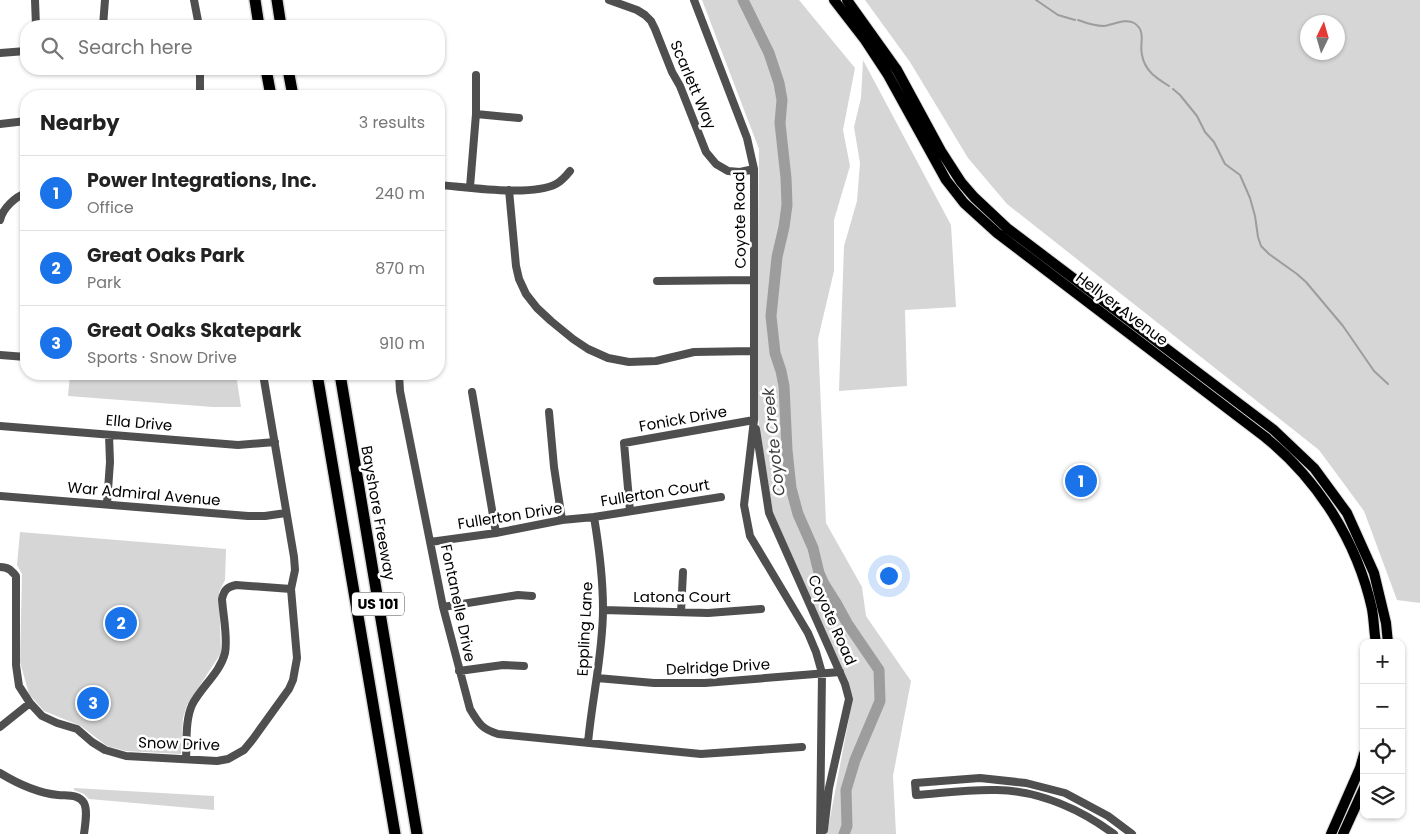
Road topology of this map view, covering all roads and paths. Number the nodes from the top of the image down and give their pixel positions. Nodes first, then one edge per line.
1 (35, 0) edge
2 (105, 0) edge
3 (194, 0) edge
4 (255, 0) edge
5 (277, 0) edge
6 (609, 0) edge
7 (694, 0) edge
8 (834, 0) edge
9 (847, 0) edge
10 (36, 20) edge
11 (103, 20) edge
12 (198, 20) edge
13 (258, 20) edge
14 (280, 20) edge
15 (20, 51) edge
16 (0, 53) edge
17 (200, 75) edge
18 (267, 75) edge
19 (289, 75) edge
20 (476, 75) dead end
21 (200, 90) edge
22 (270, 90) edge
23 (292, 90) edge
24 (476, 114) junction
25 (520, 118) dead end
26 (20, 122) edge
27 (0, 124) edge
28 (936, 154) junction
29 (754, 169) junction
30 (570, 171) dead end
31 (445, 185) edge
32 (470, 187) junction
33 (509, 190) junction
34 (20, 196) edge
35 (0, 220) edge
36 (754, 280) junction
37 (657, 281) dead end
38 (1123, 315) junction
39 (1117, 324) junction
40 (754, 351) junction
41 (0, 355) edge
42 (20, 357) edge
43 (264, 380) edge
44 (318, 380) edge
45 (341, 380) edge
46 (399, 380) edge
47 (472, 392) dead end
48 (549, 412) dead end
49 (754, 420) junction
50 (0, 426) edge
51 (109, 435) junction
52 (275, 442) junction
53 (1314, 468) junction
54 (1305, 475) junction
55 (0, 496) edge
56 (721, 497) dead end
57 (107, 504) junction
58 (630, 511) junction
59 (286, 513) junction
60 (594, 517) junction
61 (562, 520) junction
62 (496, 533) junction
63 (430, 542) junction
64 (0, 567) edge
65 (683, 572) dead end
66 (291, 590) junction
67 (532, 596) dead end
68 (443, 607) junction
69 (761, 609) dead end
70 (603, 610) junction
71 (681, 612) junction
72 (1376, 639) edge
73 (1388, 639) edge
74 (524, 666) dead end
75 (459, 672) junction
76 (840, 672) junction
77 (822, 674) junction
78 (598, 678) junction
79 (30, 703) junction
80 (0, 727) edge
81 (588, 743) junction
82 (802, 747) dead end
83 (186, 759) junction
84 (1360, 768) edge
85 (0, 773) edge
86 (1360, 797) edge
87 (84, 834) edge
88 (395, 834) edge
89 (417, 834) edge
90 (821, 834) edge
91 (1114, 834) edge
92 (1132, 834) edge
93 (1331, 834) edge
94 (1343, 834) edge

1 - 10 street
2 - 11 street
3 - 12 street
4 - 13 highway
5 - 14 highway
6 - 29 street, Scarlett Way
7 - 29 street, Coyote Road
8 - 28 main road, Hellyer Avenue
9 - 28 main road, Hellyer Avenue
15 - 16 street
17 - 21 street
18 - 22 highway
19 - 23 highway
20 - 24 street
24 - 25 street
24 - 32 street
26 - 27 street
28 - 38 main road, Hellyer Avenue
28 - 39 main road, Hellyer Avenue
29 - 36 street, Coyote Road
30 - 33 street
31 - 32 street
32 - 33 street
33 - 40 street
34 - 35 street
36 - 37 street
36 - 40 street, Coyote Road
38 - 39 main road
38 - 53 main road, Hellyer Avenue
39 - 54 main road, Hellyer Avenue
40 - 49 street, Coyote Road
41 - 42 street
43 - 52 street, Snow Drive
44 - 88 highway, US 101
45 - 89 highway, Bayshore Freeway / US 101
46 - 63 street, Fontanelle Drive
47 - 62 street
48 - 61 street
49 - 58 street, Fonick Drive
49 - 76 street, Coyote Road
49 - 77 street, Coyote Road
50 - 51 street, Ella Drive
51 - 52 street, Ella Drive
51 - 57 street
52 - 59 street, Snow Drive
53 - 54 main road
53 - 73 main road, Hellyer Avenue
54 - 72 main road, Hellyer Avenue
55 - 57 street, War Admiral Avenue
56 - 58 street, Fullerton Court
57 - 59 street, War Admiral Avenue
58 - 60 street, Fullerton Court
59 - 66 street, Snow Drive
60 - 61 street, Fullerton Drive
60 - 70 street, Eppling Lane
61 - 62 street, Fullerton Drive
62 - 63 street, Fullerton Drive
63 - 68 street, Fontanelle Drive
64 - 79 street, Snow Drive
65 - 71 street
66 - 83 street, Snow Drive
66 - 83 street
67 - 68 street
68 - 75 street, Fontanelle Drive
69 - 71 street, Latona Court
70 - 71 street, Latona Court
70 - 78 street, Eppling Lane
74 - 75 street
75 - 81 street, Fontanelle Drive
76 - 77 street, Delridge Drive
76 - 90 street, Coyote Road
77 - 78 street, Delridge Drive
77 - 90 street, Coyote Road
78 - 81 street, Eppling Lane
79 - 80 street
79 - 83 street, Snow Drive
81 - 82 street, Fontanelle Drive
84 - 93 main road
85 - 87 street
86 - 94 main road
91 - 92 street

